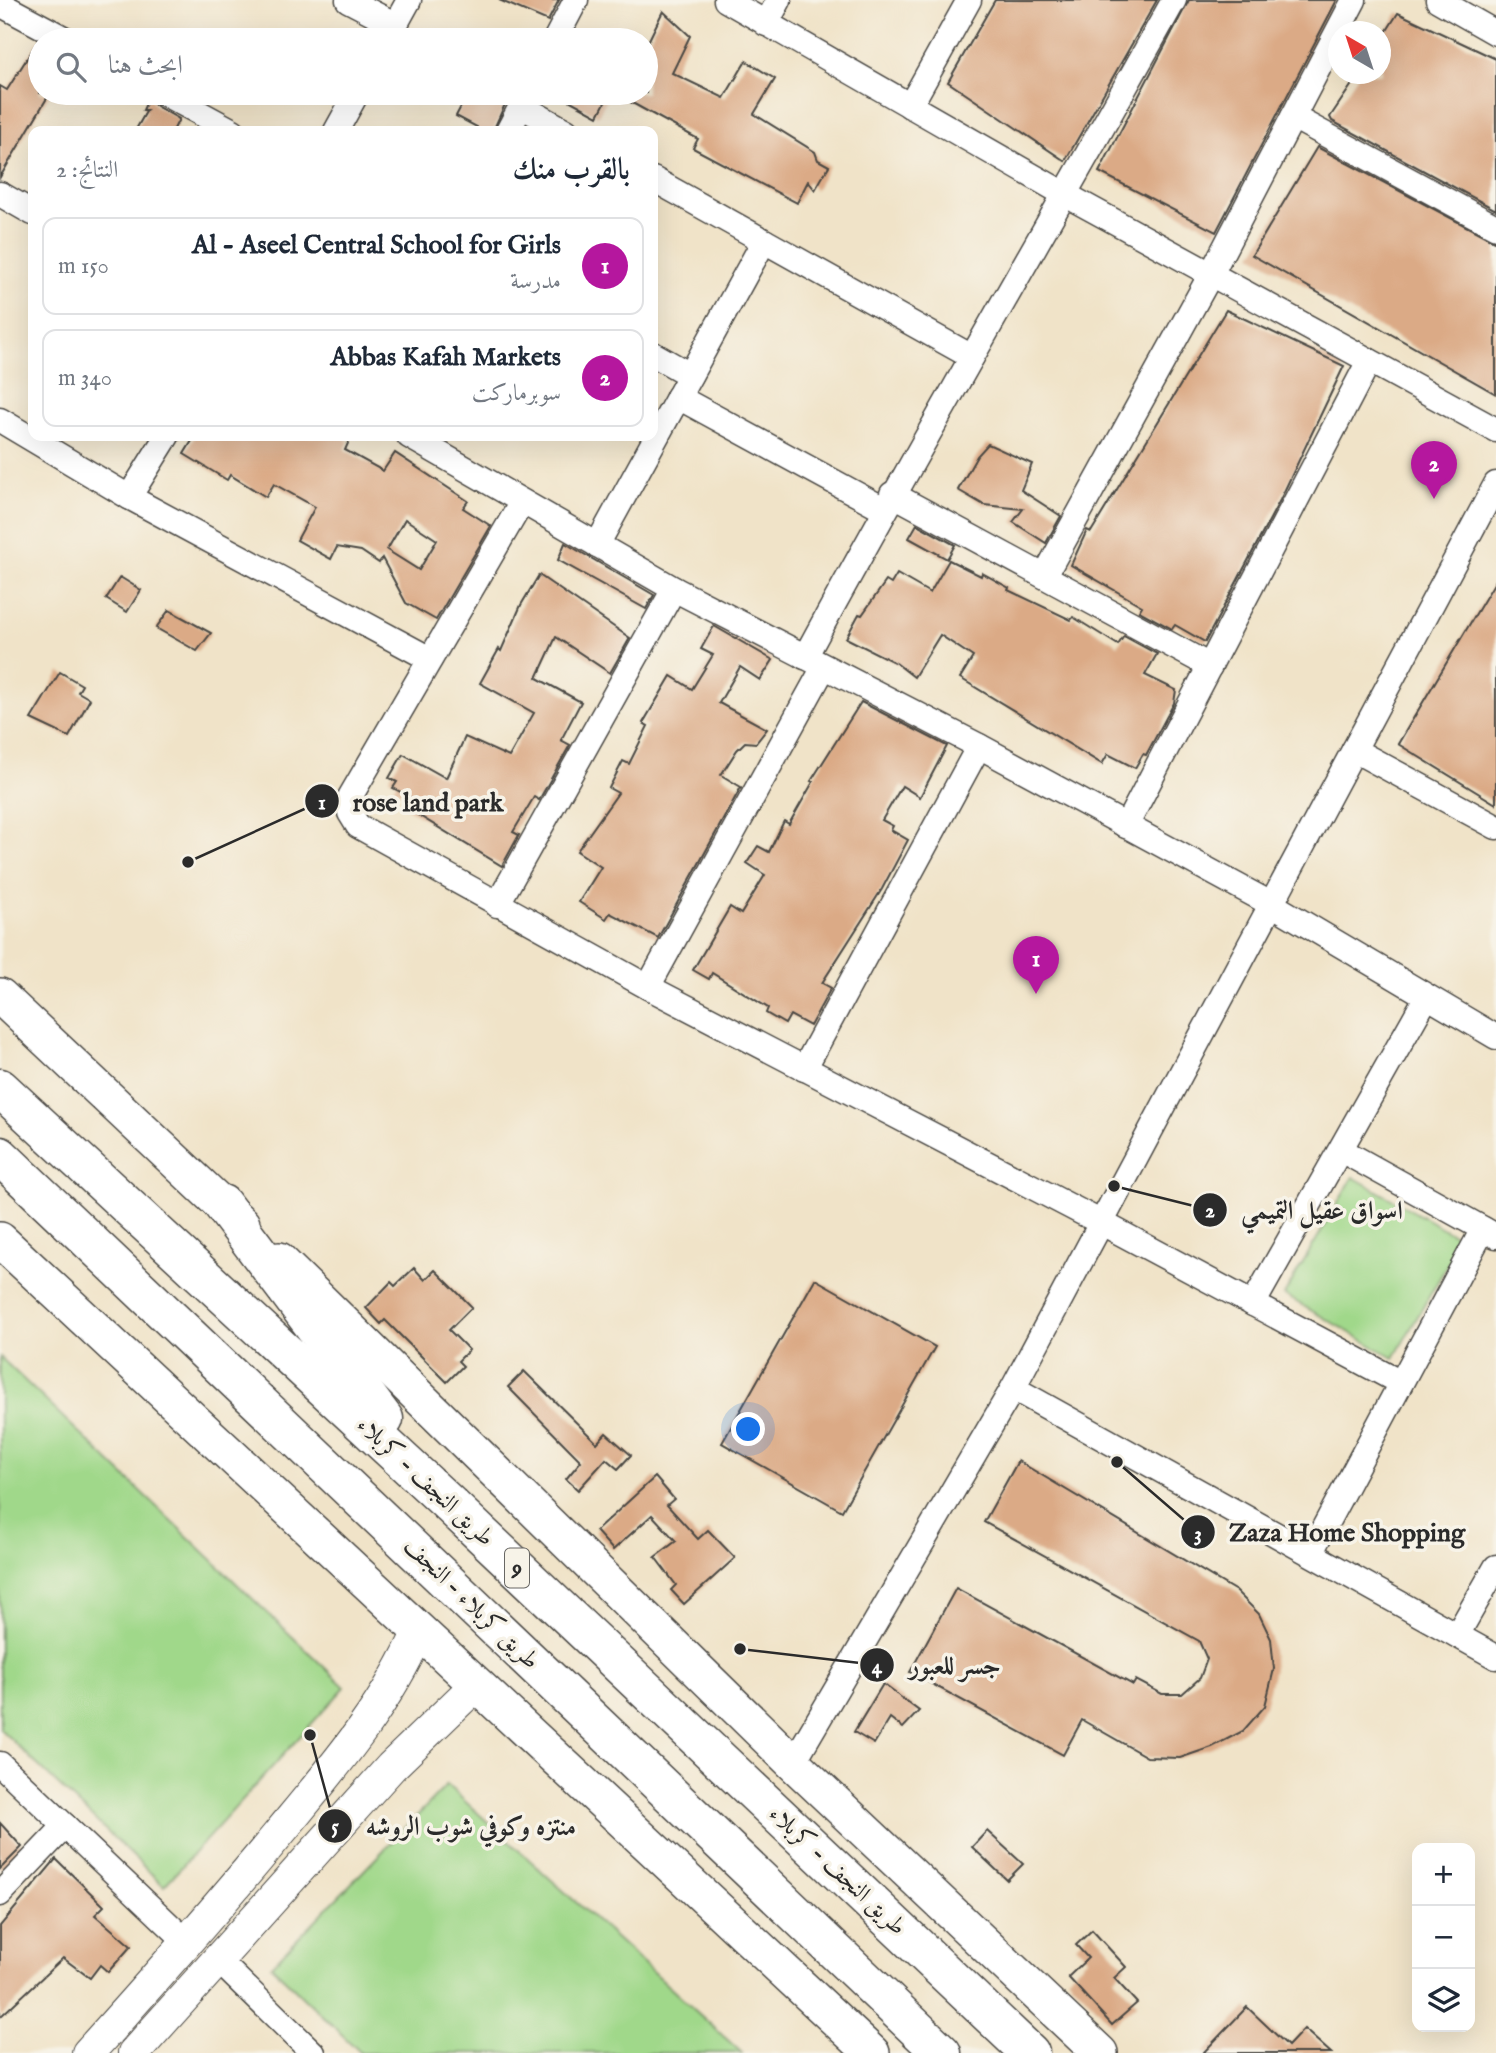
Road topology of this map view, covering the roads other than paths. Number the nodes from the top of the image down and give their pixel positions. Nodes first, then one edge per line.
1 (348, 0) edge
2 (409, 0) edge
3 (576, 0) edge
4 (726, 0) edge
5 (779, 0) edge
6 (969, 0) edge
7 (1174, 0) edge
8 (1354, 0) edge
9 (1438, 0) edge
10 (0, 4) edge
11 (766, 23) junction
12 (45, 28) edge
13 (386, 28) edge
14 (393, 28) edge
15 (561, 28) edge
16 (1496, 33) edge
17 (185, 105) edge
18 (350, 105) edge
19 (521, 105) edge
20 (532, 105) edge
21 (910, 106) junction
22 (1293, 117) junction
23 (224, 126) edge
24 (338, 126) edge
25 (510, 126) edge
26 (559, 126) edge
27 (658, 182) edge
28 (0, 194) edge
29 (1066, 195) junction
30 (28, 210) edge
31 (1496, 227) edge
32 (764, 241) junction
33 (1211, 274) junction
34 (658, 357) edge
35 (972, 357) junction
36 (1369, 360) junction
37 (690, 375) junction
38 (678, 397) junction
39 (0, 421) edge
40 (1496, 430) edge
41 (658, 434) edge
42 (28, 437) edge
43 (34, 441) edge
44 (164, 441) edge
45 (418, 441) edge
46 (654, 441) edge
47 (1496, 484) edge
48 (129, 497) junction
49 (522, 502) junction
50 (888, 502) junction
51 (597, 545) junction
52 (1045, 575) junction
53 (674, 589) junction
54 (430, 659) junction
55 (814, 662) junction
56 (1210, 666) junction
57 (979, 746) junction
58 (1354, 750) junction
59 (1126, 826) junction
60 (1496, 827) edge
61 (497, 905) junction
62 (1273, 905) junction
63 (648, 987) junction
64 (0, 996) edge
65 (1426, 998) junction
66 (1496, 1037) edge
67 (804, 1069) junction
68 (0, 1088) edge
69 (1341, 1150) junction
70 (0, 1156) edge
71 (222, 1205) junction
72 (1102, 1223) junction
73 (1490, 1233) edge
74 (0, 1240) edge
75 (1253, 1304) junction
76 (1399, 1382) junction
77 (1013, 1388) junction
78 (444, 1499) junction
79 (1311, 1552) junction
80 (1496, 1567) edge
81 (419, 1631) junction
82 (1457, 1635) junction
83 (1496, 1657) edge
84 (477, 1684) junction
85 (352, 1745) junction
86 (793, 1763) junction
87 (0, 1764) edge
88 (391, 1767) junction
89 (65, 1826) junction
90 (0, 1894) edge
91 (188, 1942) junction
92 (218, 1960) junction
93 (88, 2053) edge
94 (134, 2053) edge
95 (313, 2053) edge
96 (872, 2053) edge
97 (942, 2053) edge
98 (1030, 2053) edge
99 (1100, 2053) edge

1 - 13 street
2 - 14 street
3 - 15 street
4 - 11 street
5 - 11 street
6 - 21 street
7 - 29 street
8 - 22 street
9 - 16 street
10 - 12 street
11 - 21 street
17 - 23 street
18 - 24 street
19 - 25 street
20 - 26 street
21 - 29 street
22 - 31 street
22 - 33 street
27 - 32 street
28 - 30 street
29 - 33 street
29 - 35 street
32 - 35 street
32 - 37 street
33 - 36 street
33 - 52 street
34 - 37 street
35 - 50 street
36 - 40 street
36 - 56 street
37 - 38 street
38 - 41 street
38 - 50 street
39 - 42 street
43 - 48 street
44 - 48 street
45 - 49 street
46 - 51 street
47 - 58 street
48 - 54 street
49 - 51 street
49 - 54 street
50 - 52 street
50 - 55 street
51 - 53 street
52 - 56 street
53 - 55 street
53 - 61 street
54 - 61 street
55 - 57 street
55 - 63 street
56 - 59 street
57 - 59 street
57 - 67 street
58 - 60 street
58 - 62 street
59 - 62 street
61 - 63 street
62 - 65 street
62 - 72 street
63 - 67 street
64 - 71 main road
65 - 66 street
65 - 69 street
67 - 72 street
68 - 78 highway, طريق النجف - کربلاء / 9
69 - 73 street
69 - 75 street
70 - 97 highway, طريق کربلاء - النجف / 9
71 - 78 highway
71 - 86 main road
72 - 75 street
72 - 77 street
73 - 76 street
74 - 81 main road
75 - 76 street
76 - 79 street
77 - 79 street
77 - 86 street
78 - 98 highway, طريق النجف - کربلاء / 9
79 - 82 street
80 - 82 street
81 - 84 main road
81 - 85 street
82 - 83 street
84 - 88 street
84 - 96 main road
85 - 88 street
85 - 91 street
86 - 99 main road
87 - 89 street
88 - 92 street
89 - 90 street
89 - 91 street
91 - 93 street
92 - 94 street
92 - 95 street

